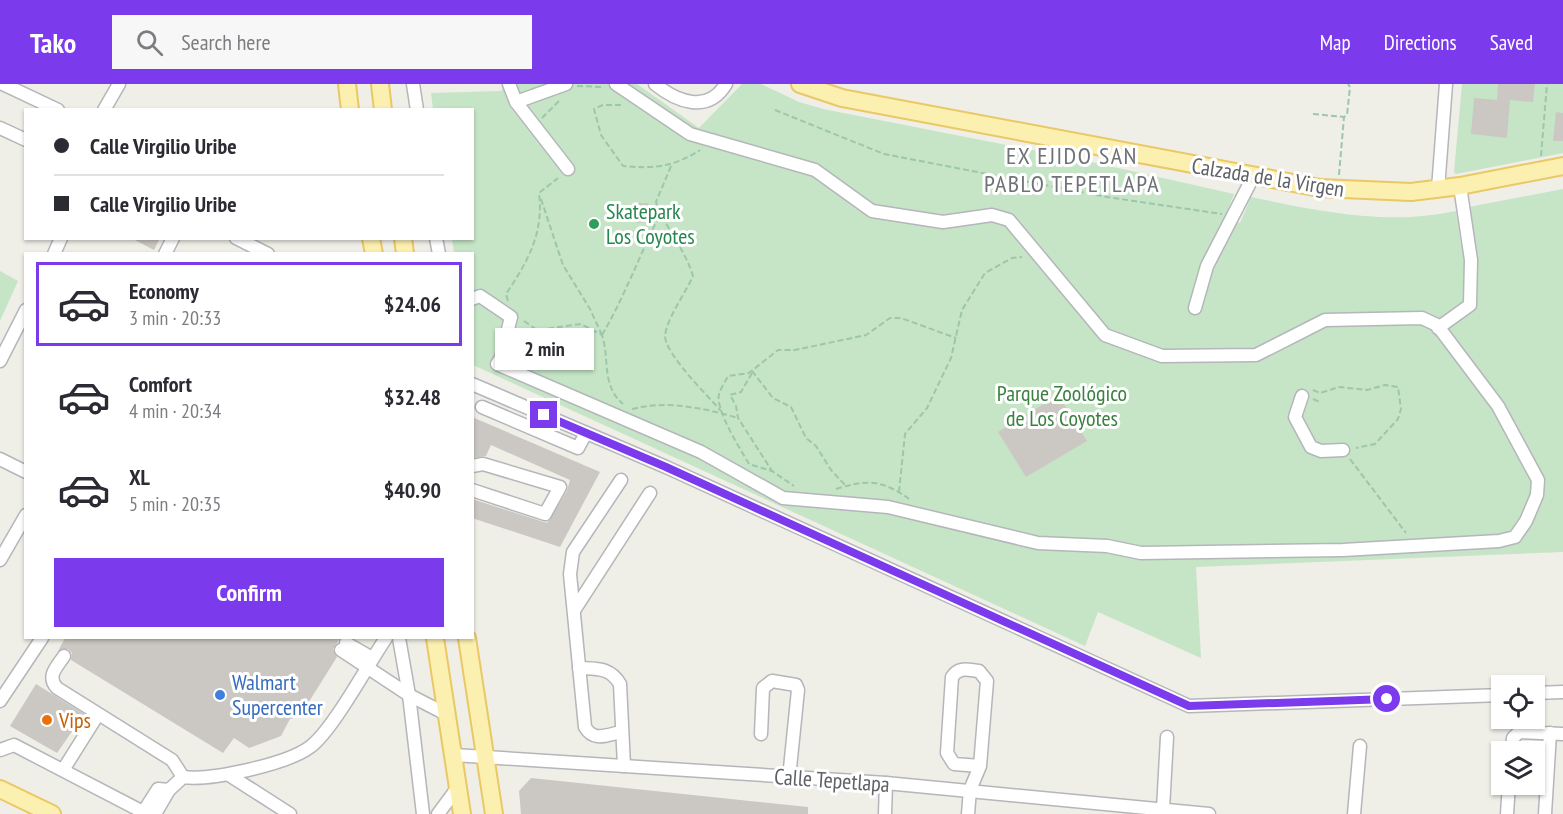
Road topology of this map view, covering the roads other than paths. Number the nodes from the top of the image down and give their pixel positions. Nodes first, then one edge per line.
1 (3, 84) edge
2 (119, 84) edge
3 (347, 84) edge
4 (380, 84) edge
5 (413, 84) edge
6 (509, 84) edge
7 (655, 84) edge
8 (726, 84) edge
9 (800, 84) edge
10 (1446, 84) edge
11 (615, 87) edge
12 (568, 88) edge
13 (516, 102) junction
14 (54, 108) edge
15 (105, 108) edge
16 (350, 108) edge
17 (383, 108) edge
18 (417, 108) edge
19 (0, 128) edge
20 (24, 139) edge
21 (1563, 166) edge
22 (568, 169) road end
23 (1253, 177) junction
24 (1460, 186) junction
25 (1438, 189) junction
26 (240, 240) edge
27 (264, 252) edge
28 (474, 298) edge
29 (1195, 308) dead end
30 (24, 314) edge
31 (1438, 328) junction
32 (0, 361) edge
33 (474, 385) edge
34 (474, 396) edge
35 (1302, 396) road end
36 (502, 397) junction
37 (482, 407) dead end
38 (586, 433) junction
39 (1343, 450) road end
40 (0, 459) edge
41 (474, 465) edge
42 (24, 471) edge
43 (621, 480) dead end
44 (474, 491) edge
45 (650, 493) dead end
46 (24, 518) edge
47 (0, 560) edge
48 (575, 609) junction
49 (41, 639) edge
50 (385, 639) edge
51 (399, 639) edge
52 (435, 639) edge
53 (467, 639) edge
54 (343, 646) dead end
55 (64, 656) dead end
56 (369, 662) junction
57 (579, 668) junction
58 (1563, 692) edge
59 (1545, 693) edge
60 (409, 695) junction
61 (1491, 695) edge
62 (0, 701) edge
63 (448, 715) junction
64 (97, 716) junction
65 (621, 732) junction
66 (761, 734) dead end
67 (1550, 734) junction
68 (1563, 734) edge
69 (1167, 737) dead end
70 (1513, 741) edge
71 (1359, 746) dead end
72 (0, 750) edge
73 (454, 756) junction
74 (487, 759) junction
75 (624, 766) junction
76 (980, 766) junction
77 (63, 770) junction
78 (228, 776) junction
79 (183, 777) junction
80 (789, 777) junction
81 (886, 783) junction
82 (458, 787) junction
83 (0, 789) edge
84 (970, 790) junction
85 (1508, 795) edge
86 (1163, 809) junction
87 (52, 814) edge
88 (147, 814) edge
89 (290, 814) edge
90 (423, 814) edge
91 (438, 814) edge
92 (462, 814) edge
93 (494, 814) edge
94 (885, 814) edge
95 (968, 814) edge
96 (1209, 814) edge
97 (1354, 814) edge
98 (1507, 814) edge
99 (1545, 814) edge

1 - 14 street
2 - 15 street
3 - 16 main road
4 - 17 main road
5 - 18 street
6 - 13 street
7 - 8 street
9 - 23 main road, Calzada de la Virgen
10 - 25 street
11 - 31 street
12 - 13 street
13 - 22 street
19 - 20 street
21 - 24 main road, Calzada de la Virgen
23 - 25 main road, Calzada de la Virgen
23 - 29 street
24 - 25 main road, Calzada de la Virgen
24 - 31 street
26 - 27 street
28 - 31 street
30 - 32 street
33 - 36 street
34 - 36 street
35 - 39 street
36 - 38 street
37 - 38 street
38 - 61 street
40 - 42 street
41 - 44 street
43 - 48 street
45 - 48 street
46 - 47 street
48 - 57 street
49 - 62 street
50 - 56 street
51 - 60 street
52 - 63 main road
53 - 74 main road
54 - 56 street
55 - 64 street
56 - 60 street
56 - 78 street
57 - 65 street
57 - 65 street
58 - 59 street
60 - 63 street
60 - 90 street
63 - 73 main road
64 - 77 street
64 - 79 street
65 - 75 street
66 - 80 street
67 - 68 street
67 - 70 street
67 - 99 street
69 - 86 street
71 - 97 street
72 - 77 street
73 - 74 street, Calle Tepetlapa
73 - 82 main road
74 - 75 street, Calle Tepetlapa
74 - 93 main road
75 - 80 street, Calle Tepetlapa
76 - 76 street
76 - 84 street
77 - 88 street
78 - 79 street
78 - 89 street
79 - 88 street
80 - 81 street, Calle Tepetlapa
81 - 84 street, Calle Tepetlapa
81 - 94 street
82 - 91 street
82 - 92 main road
83 - 87 main road
84 - 86 street, Calle Tepetlapa
84 - 95 street
85 - 98 street
86 - 96 street, Calle Tepetlapa

